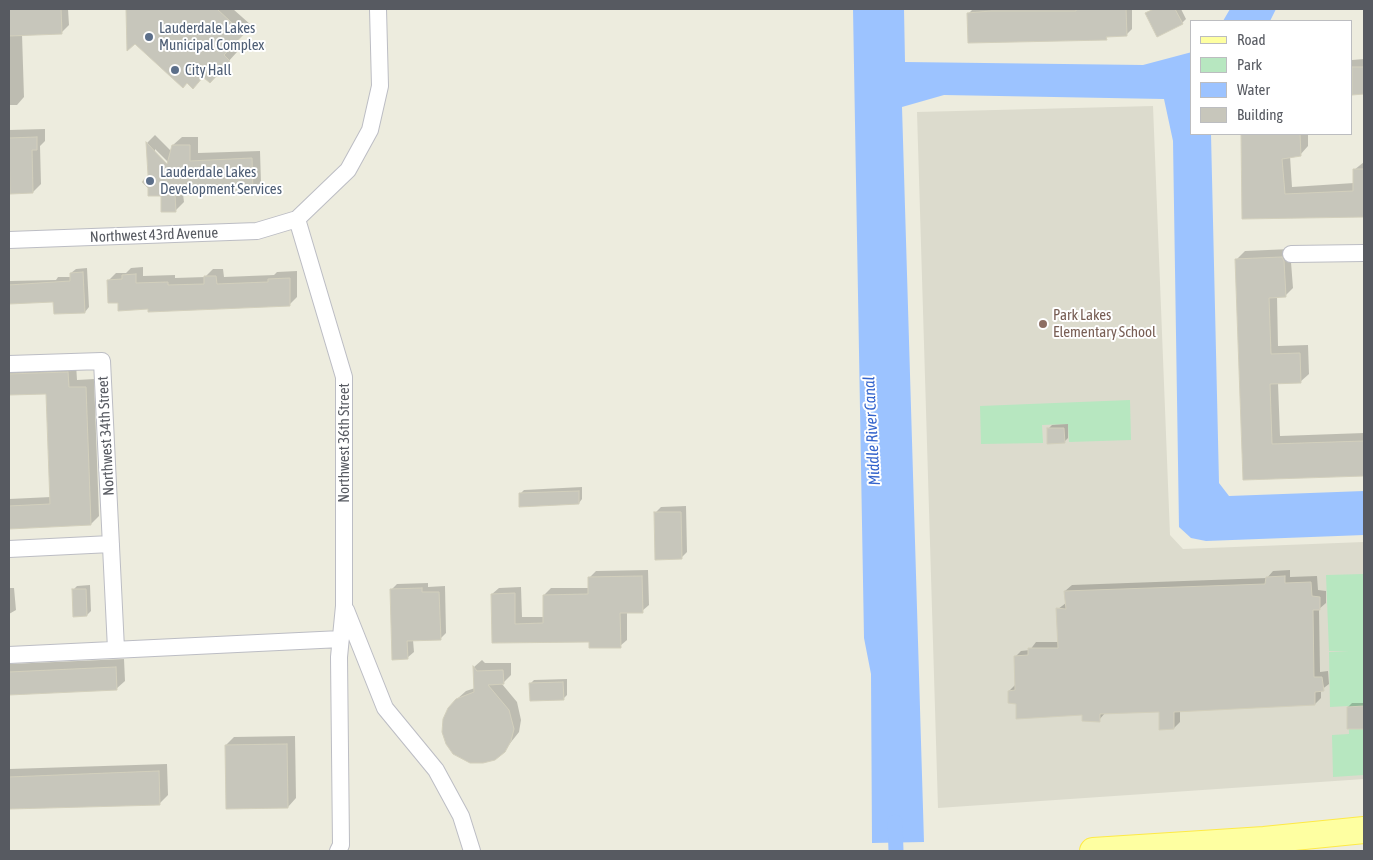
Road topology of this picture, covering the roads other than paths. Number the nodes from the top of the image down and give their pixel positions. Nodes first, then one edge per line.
1 (378, 9) edge
2 (297, 219) junction
3 (9, 240) edge
4 (1364, 253) edge
5 (1291, 254) dead end
6 (9, 364) edge
7 (111, 544) junction
8 (9, 548) edge
9 (344, 606) junction
10 (341, 639) junction
11 (116, 649) junction
12 (9, 655) edge
13 (1364, 830) edge
14 (1300, 836) junction
15 (338, 851) edge
16 (472, 851) edge
17 (1093, 851) edge
18 (1273, 851) edge

1 - 2 street
2 - 3 street, Northwest 43rd Avenue
2 - 9 street, Northwest 36th Street
4 - 5 street
6 - 7 street, Northwest 34th Street
7 - 8 street
7 - 11 street, Northwest 34th Street
9 - 10 street, Northwest 36th Street
9 - 16 street
10 - 11 street
10 - 15 street, Northwest 36th Street
11 - 12 street
13 - 14 main road
14 - 17 main road
14 - 18 main road

